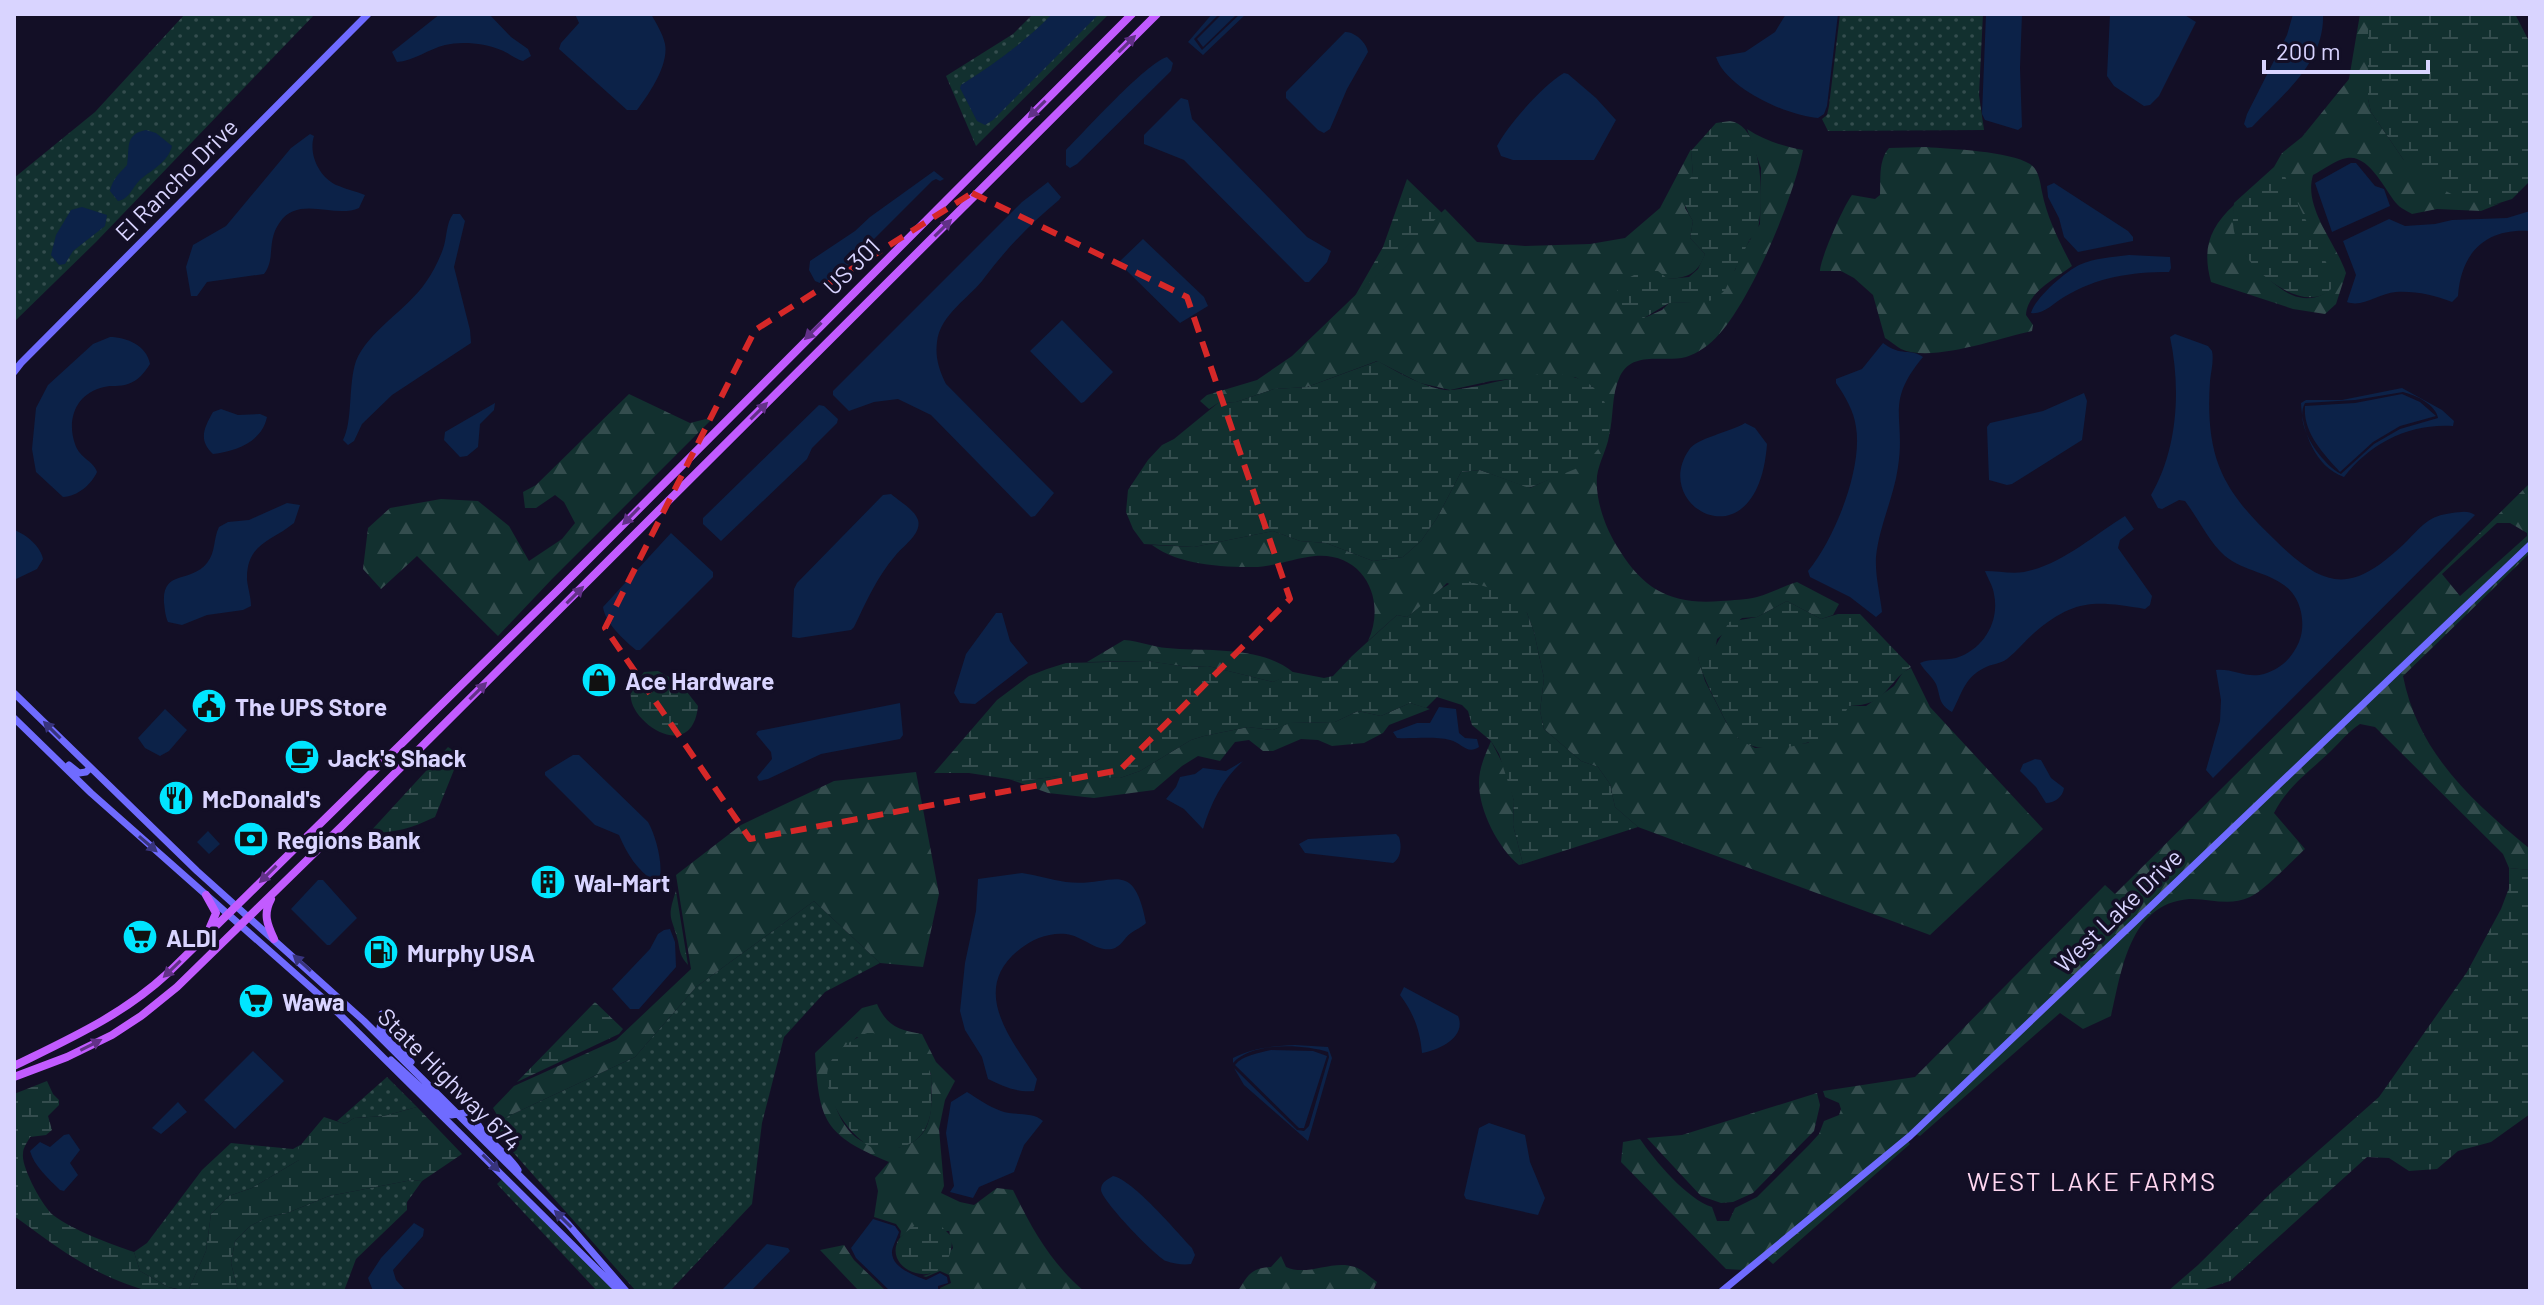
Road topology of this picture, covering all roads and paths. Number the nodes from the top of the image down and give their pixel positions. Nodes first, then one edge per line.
1 (368, 14) edge
2 (1132, 14) edge
3 (1157, 14) edge
4 (1062, 84) junction
5 (1074, 97) junction
6 (14, 372) edge
7 (2530, 545) edge
8 (14, 693) edge
9 (14, 717) edge
10 (90, 768) junction
11 (275, 892) junction
12 (206, 895) junction
13 (236, 905) junction
14 (228, 914) junction
15 (249, 916) junction
16 (240, 925) junction
17 (205, 936) junction
18 (274, 939) junction
19 (362, 1020) junction
20 (379, 1053) junction
21 (14, 1066) edge
22 (14, 1077) edge
23 (423, 1080) junction
24 (475, 1105) junction
25 (450, 1107) junction
26 (458, 1115) junction
27 (525, 1181) junction
28 (619, 1291) edge
29 (626, 1291) edge
30 (1722, 1291) edge

1 - 6 main road, El Rancho Drive
2 - 4 main road, US 301 / US 301
5 -> 3 main road, US 301
4 - 5 main road
4 -> 13 main road, US 301 / US 301
11 -> 5 main road, US 301
7 - 30 main road, West Lake Drive
10 -> 8 main road, State Highway 674
9 - 10 main road
9 -> 12 main road, State Highway 674
10 - 13 main road, State Highway 674
11 - 15 main road, US 301
11 - 18 main road
12 - 14 main road, State Highway 674
12 - 17 main road
13 - 14 main road, US 301
13 - 15 main road, State Highway 674
14 - 16 main road, State Highway 674
14 - 17 main road, US 301
15 - 16 main road, US 301
15 - 18 main road, State Highway 674
16 - 20 main road, State Highway 674
22 -> 16 main road, US 301
17 -> 21 main road, US 301
19 -> 18 main road, State Highway 674
19 - 23 main road, State Highway 674
19 - 23 main road
20 - 26 main road
20 -> 28 main road, State Highway 674
23 - 25 main road, State Highway 674
24 - 25 main road
24 - 26 main road
24 - 27 main road
25 - 26 main road, State Highway 674
26 - 27 main road, State Highway 674
29 -> 27 main road, State Highway 674

